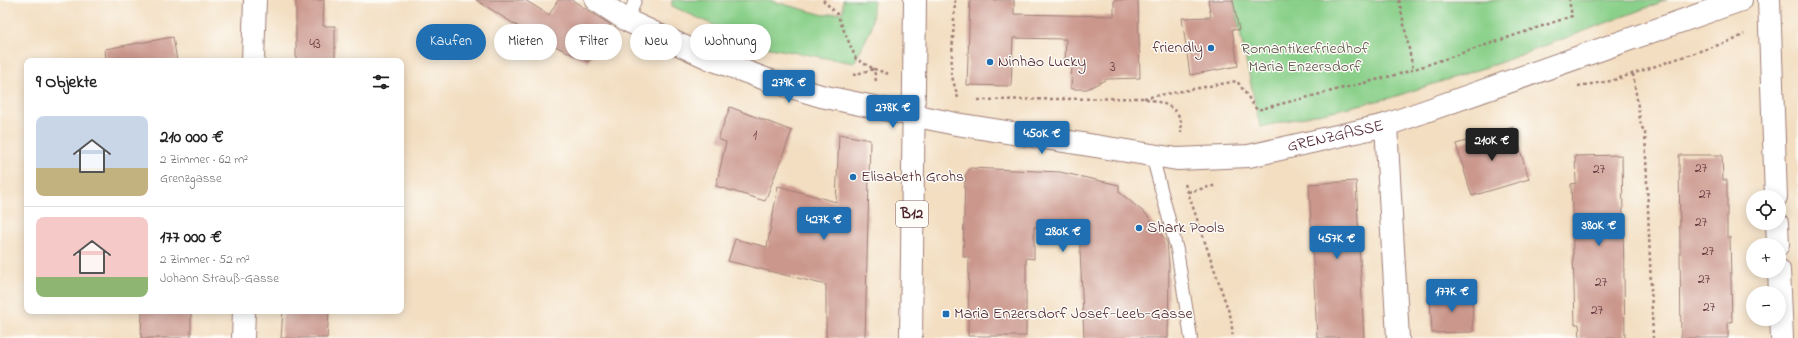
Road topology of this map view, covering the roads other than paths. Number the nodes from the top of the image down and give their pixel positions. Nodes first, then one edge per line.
1 (255, 0) edge
2 (596, 0) edge
3 (635, 0) edge
4 (915, 0) edge
5 (1741, 0) edge
6 (1769, 0) edge
7 (628, 21) junction
8 (253, 58) edge
9 (914, 116) junction
10 (1386, 125) junction
11 (1152, 155) junction
12 (1776, 190) edge
13 (1779, 278) edge
14 (244, 314) edge
15 (243, 338) edge
16 (911, 338) edge
17 (1191, 338) edge
18 (1398, 338) edge
19 (1782, 338) edge

1 - 8 street
2 - 7 street, GRENZGASSE
3 - 7 lane
4 - 9 street, B12
5 - 10 street, GRENZGASSE
6 - 12 street
7 - 9 street, GRENZGASSE
9 - 11 street, GRENZGASSE
9 - 16 street, B12
10 - 11 street, GRENZGASSE
10 - 18 street
11 - 17 lane
13 - 19 street
14 - 15 street

